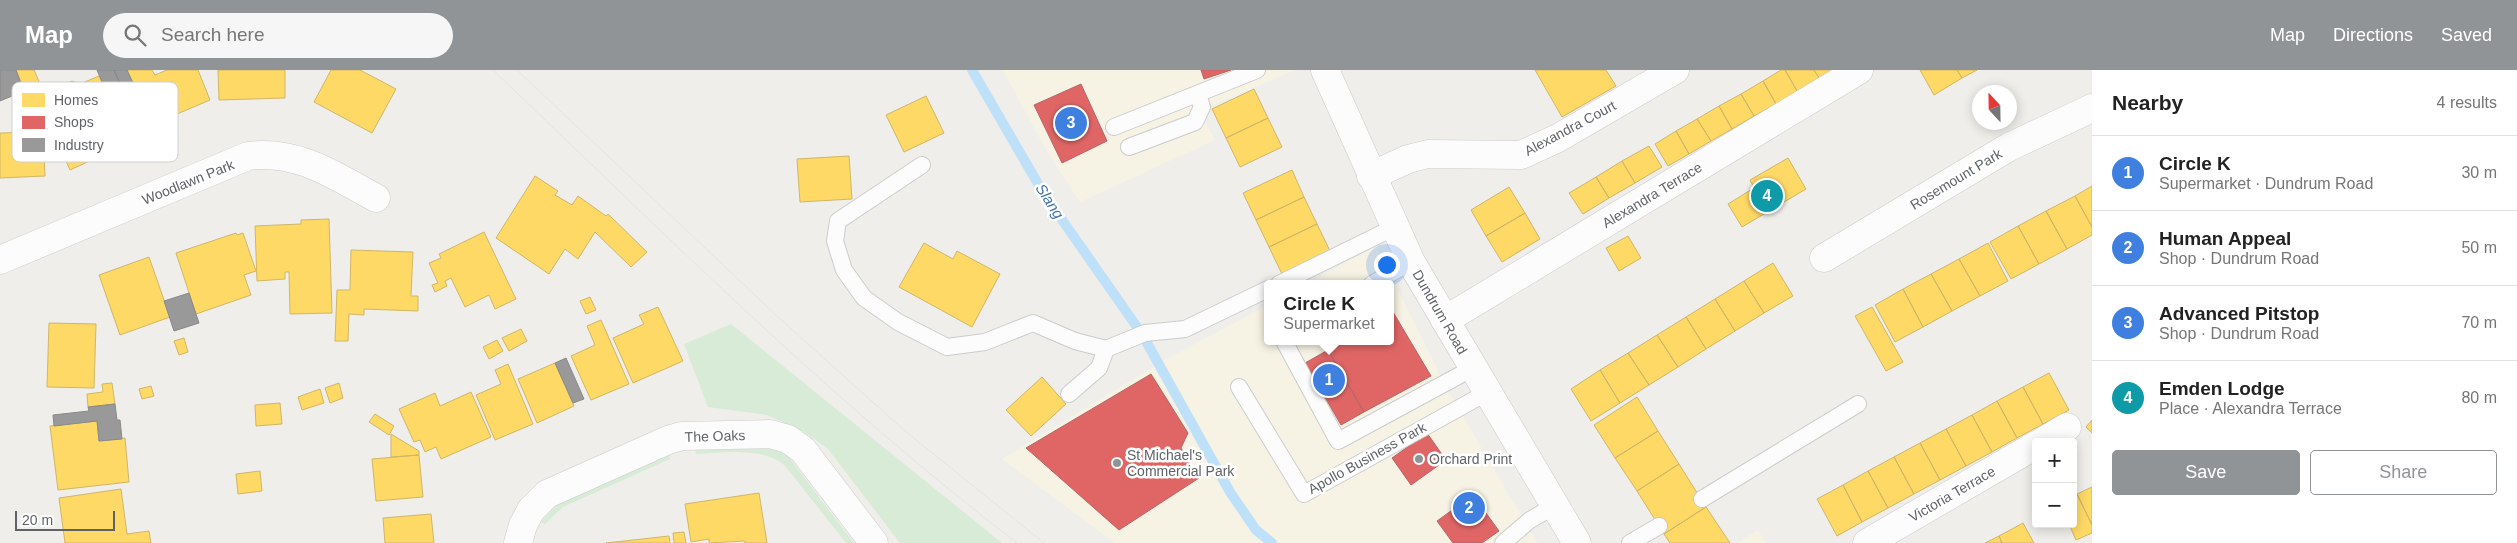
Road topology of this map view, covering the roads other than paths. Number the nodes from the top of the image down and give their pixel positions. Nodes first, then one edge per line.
1 (1257, 70) edge
2 (1325, 70) edge
3 (1675, 70) edge
4 (1859, 70) edge
5 (1198, 94) junction
6 (2092, 108) edge
7 (1114, 127) dead end
8 (1130, 147) dead end
9 (922, 165) dead end
10 (1371, 176) junction
11 (376, 198) dead end
12 (1394, 227) junction
13 (1824, 258) dead end
14 (0, 260) edge
15 (1411, 262) junction
16 (1287, 280) edge
17 (1379, 280) edge
18 (1264, 291) edge
19 (1445, 320) junction
20 (1286, 345) edge
21 (1106, 350) junction
22 (1473, 368) junction
23 (1239, 387) dead end
24 (1488, 392) junction
25 (1069, 394) dead end
26 (1858, 404) dead end
27 (2067, 427) dead end
28 (2049, 438) edge
29 (2032, 447) edge
30 (1702, 499) dead end
31 (1556, 506) junction
32 (1659, 526) dead end
33 (518, 543) edge
34 (874, 543) edge
35 (1503, 543) edge
36 (1577, 543) edge
37 (1630, 543) edge
38 (1867, 543) edge

1 - 5 lane
2 - 10 street, Dundrum Road
3 - 10 street, Alexandra Court
4 - 19 street, Alexandra Terrace
5 - 7 lane
5 - 8 lane
6 - 13 street, Rosemount Park
9 - 21 lane
10 - 12 street, Dundrum Road
11 - 14 street, Woodlawn Park
12 - 15 street, Dundrum Road
12 - 16 lane
15 - 17 lane
15 - 19 street, Dundrum Road
18 - 21 lane
19 - 22 street, Dundrum Road
20 - 22 lane
21 - 25 lane
22 - 24 street, Dundrum Road
23 - 24 lane, Apollo Business Park
24 - 31 street, Dundrum Road
26 - 30 lane
27 - 28 street
29 - 38 street, Victoria Terrace
31 - 35 lane
31 - 36 street, Dundrum Road
32 - 37 lane
33 - 34 street, The Oaks

